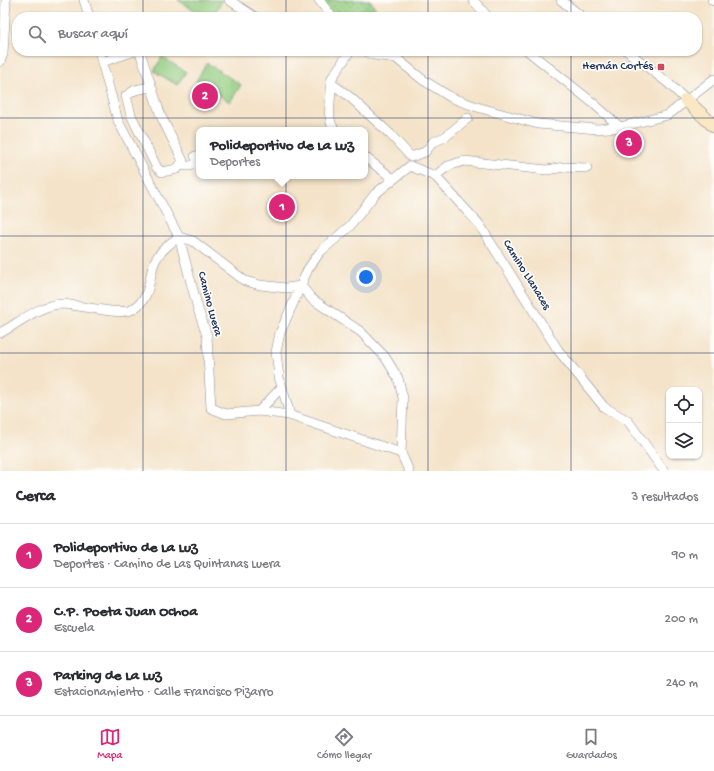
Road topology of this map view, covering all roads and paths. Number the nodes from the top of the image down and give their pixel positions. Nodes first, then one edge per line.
1 (6, 0) edge
2 (84, 0) edge
3 (229, 0) edge
4 (319, 0) edge
5 (473, 0) edge
6 (561, 0) edge
7 (88, 12) edge
8 (247, 12) edge
9 (328, 12) edge
10 (484, 12) edge
11 (576, 12) edge
12 (100, 56) edge
13 (120, 56) edge
14 (142, 56) edge
15 (347, 56) edge
16 (385, 56) edge
17 (534, 56) edge
18 (633, 56) edge
19 (0, 62) edge
20 (102, 62) junction
21 (714, 79) edge
22 (331, 83) junction
23 (150, 87) junction
24 (686, 100) junction
25 (468, 118) dead end
26 (714, 126) edge
27 (332, 127) edge
28 (620, 127) junction
29 (368, 159) edge
30 (196, 162) edge
31 (182, 165) junction
32 (587, 168) dead end
33 (435, 176) junction
34 (392, 178) junction
35 (179, 237) junction
36 (301, 286) junction
37 (0, 333) edge
38 (281, 388) junction
39 (259, 411) junction
40 (290, 416) junction
41 (401, 453) junction
42 (409, 471) edge
43 (664, 471) edge

1 - 19 street
2 - 7 street
3 - 8 street
4 - 9 street
5 - 10 street
6 - 11 street
12 - 20 street, Camino Luera
13 - 20 street
14 - 23 street
15 - 22 street
16 - 28 street
17 - 28 street
18 - 24 street
20 - 35 street, Camino Luera
21 - 24 street
22 - 25 street
22 - 27 street
23 - 31 street
23 - 31 street
24 - 26 street
24 - 28 street
29 - 34 street
30 - 31 street
32 - 33 street
33 - 34 street, Camino Llanaces
33 - 43 street, Camino Llanaces
34 - 36 street
35 - 36 street
35 - 37 street
35 - 39 street, Camino Luera
36 - 38 street
36 - 41 street
38 - 39 street
38 - 40 street
39 - 40 street, Camino Luera
40 - 41 street, Camino Luera
41 - 42 street

